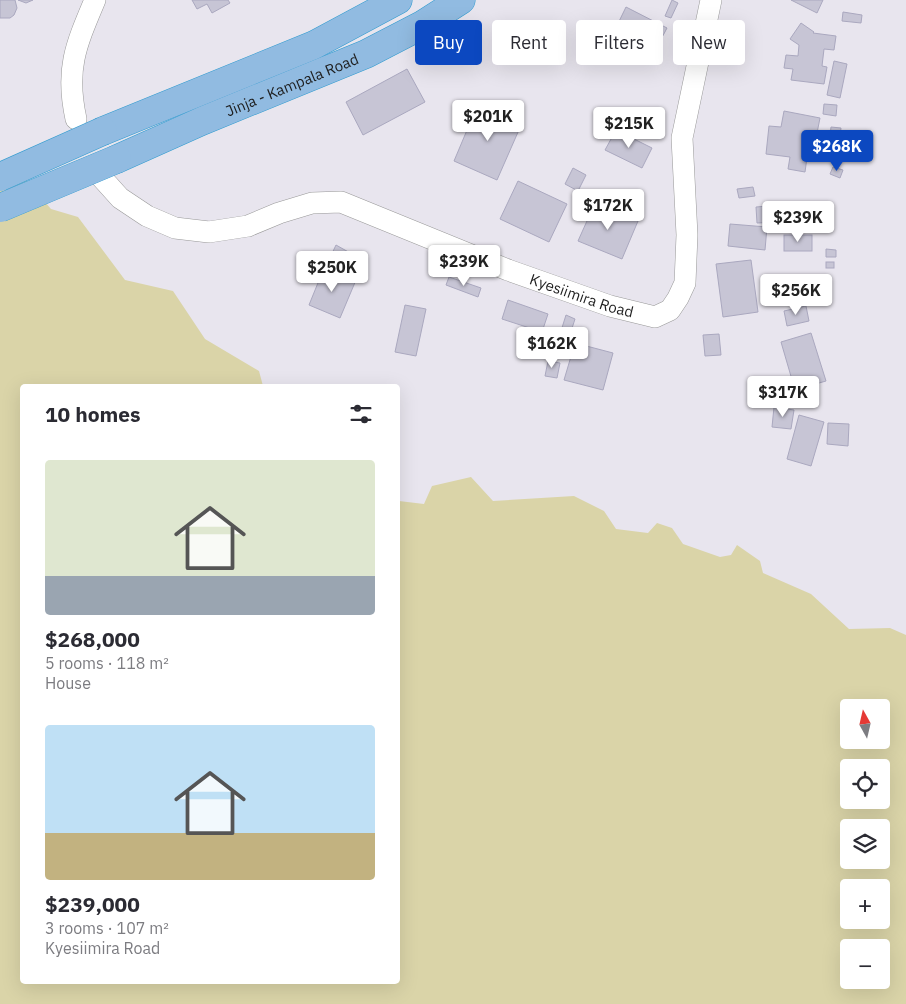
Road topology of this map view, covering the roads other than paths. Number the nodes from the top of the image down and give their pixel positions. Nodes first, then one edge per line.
1 (95, 0) edge
2 (398, 0) edge
3 (461, 0) edge
4 (711, 0) edge
5 (76, 119) dead end
6 (110, 168) junction
7 (0, 177) edge
8 (0, 208) edge

1 - 5 street
2 - 7 highway, Jinja - Kampala Road, bridge
3 - 6 highway, Jinja - Kampala Road
4 - 6 street, Kyesiimira Road
6 - 8 highway, Jinja - Kampala Road, bridge

